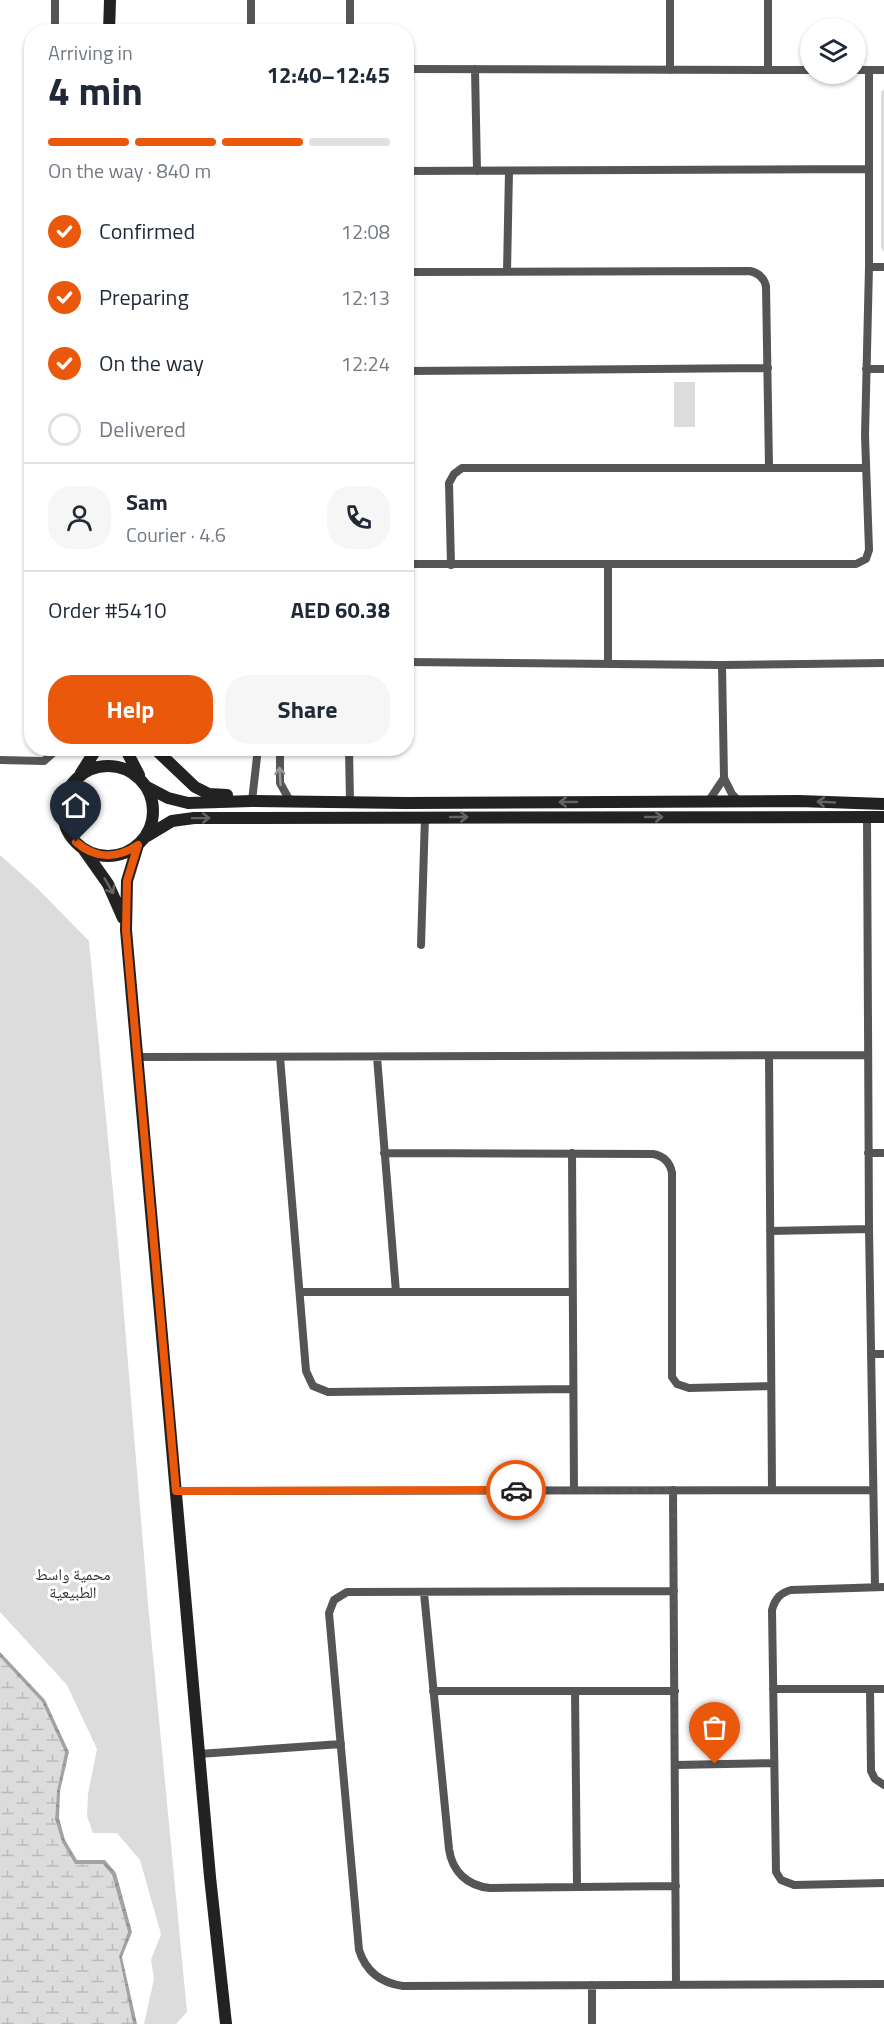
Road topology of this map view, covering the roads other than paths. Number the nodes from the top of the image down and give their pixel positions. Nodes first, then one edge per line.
1 (55, 0) edge
2 (110, 0) edge
3 (251, 0) edge
4 (350, 0) edge
5 (670, 0) edge
6 (768, 0) edge
7 (55, 24) edge
8 (110, 24) edge
9 (251, 24) edge
10 (350, 24) edge
11 (414, 69) edge
12 (475, 69) junction
13 (670, 70) junction
14 (768, 70) junction
15 (800, 70) edge
16 (868, 70) joint
17 (884, 70) edge
18 (868, 169) junction
19 (414, 171) edge
20 (477, 171) junction
21 (509, 171) junction
22 (868, 267) junction
23 (884, 267) edge
24 (414, 272) edge
25 (507, 272) junction
26 (768, 368) junction
27 (866, 369) junction
28 (884, 369) edge
29 (414, 371) edge
30 (769, 467) junction
31 (866, 468) junction
32 (414, 564) edge
33 (451, 565) junction
34 (608, 566) junction
35 (414, 662) edge
36 (884, 663) edge
37 (608, 664) junction
38 (722, 665) junction
39 (48, 756) edge
40 (92, 756) edge
41 (129, 756) edge
42 (162, 756) edge
43 (257, 756) edge
44 (280, 756) edge
45 (349, 756) edge
46 (0, 760) edge
47 (79, 776) junction
48 (724, 778) junction
49 (144, 783) junction
50 (249, 801) junction
51 (290, 801) junction
52 (740, 801) junction
53 (350, 802) junction
54 (708, 802) junction
55 (406, 803) junction
56 (884, 804) edge
57 (424, 817) junction
58 (867, 817) junction
59 (884, 817) edge
60 (359, 818) junction
61 (142, 840) junction
62 (82, 848) junction
63 (126, 930) junction
64 (421, 945) dead end
65 (868, 1055) junction
66 (376, 1056) junction
67 (769, 1056) junction
68 (138, 1057) junction
69 (280, 1057) junction
70 (384, 1153) junction
71 (572, 1153) junction
72 (868, 1153) junction
73 (884, 1153) edge
74 (868, 1229) junction
75 (770, 1231) junction
76 (300, 1292) junction
77 (396, 1292) junction
78 (572, 1292) junction
79 (871, 1354) junction
80 (884, 1354) edge
81 (771, 1386) junction
82 (572, 1389) junction
83 (574, 1490) junction
84 (674, 1490) junction
85 (772, 1490) junction
86 (873, 1490) junction
87 (176, 1491) junction
88 (880, 1587) edge
89 (674, 1591) junction
90 (424, 1593) junction
91 (773, 1689) junction
92 (870, 1689) junction
93 (884, 1689) edge
94 (675, 1690) junction
95 (433, 1691) junction
96 (575, 1691) junction
97 (341, 1744) junction
98 (199, 1754) junction
99 (774, 1763) junction
100 (675, 1765) junction
101 (884, 1785) edge
102 (884, 1883) edge
103 (676, 1886) junction
104 (577, 1887) junction
105 (676, 1984) junction
106 (884, 1984) edge
107 (592, 1985) junction
108 (224, 2020) edge
109 (592, 2024) edge

1 - 7 street
2 - 8 main road
3 - 9 street
4 - 10 street
5 - 13 street
6 - 14 street
11 - 12 street
12 - 13 street
12 - 20 street
13 - 14 street
14 - 15 street
16 - 17 street
16 - 18 street
18 - 21 street
18 - 22 street
19 - 20 street
20 - 21 street
21 - 25 street
22 - 23 street
22 - 27 street
24 - 25 street
25 - 26 street
26 - 29 street
26 - 30 street
27 - 28 street
27 - 31 street
30 - 31 street
30 - 33 street
31 - 34 street
32 - 33 street
33 - 34 street
34 - 37 street
35 - 37 street
36 - 38 street
37 - 38 street
38 - 48 street
39 - 46 street
40 - 47 main road
41 - 49 main road
42 - 50 main road
43 - 50 street
51 -> 44 street
45 - 53 street
47 - 49 main road
47 - 62 main road
48 - 52 street
48 - 54 street
49 - 50 main road
49 - 61 main road
50 - 51 main road
51 - 53 main road
52 - 54 main road
56 -> 52 main road
53 - 55 main road
54 -> 55 main road
55 - 60 main road
57 -> 58 main road
57 - 60 main road
57 - 64 street
58 - 59 main road
58 - 65 street
61 -> 60 main road
61 - 62 main road
61 - 63 main road
62 -> 63 main road
63 - 68 main road
65 - 67 street
65 - 72 street
66 - 67 street
66 - 69 street
66 - 70 street
67 - 75 street
68 - 69 street
68 - 87 main road
69 - 76 street
70 - 71 street
70 - 77 street
71 - 78 street
71 - 81 street
72 - 73 street
72 - 74 street
74 - 75 street
74 - 79 street
75 - 81 street
76 - 77 street
76 - 82 street
77 - 78 street
78 - 82 street
79 - 80 street
79 - 86 street
81 - 85 street
82 - 83 street
83 - 84 street
83 - 87 street
84 - 85 street
84 - 89 street
85 - 86 street
86 - 88 street
87 - 98 main road
88 - 91 street
89 - 90 street
89 - 94 street
90 - 95 street
90 - 97 street
91 - 92 street
91 - 99 street
92 - 93 street
92 - 101 street
94 - 96 street
94 - 100 street
95 - 96 street
95 - 104 street
96 - 104 street
97 - 98 street
97 - 107 street
98 - 108 main road
99 - 100 street
99 - 102 street
100 - 103 street
103 - 104 street
103 - 105 street
105 - 106 street
105 - 107 street
107 - 109 street

